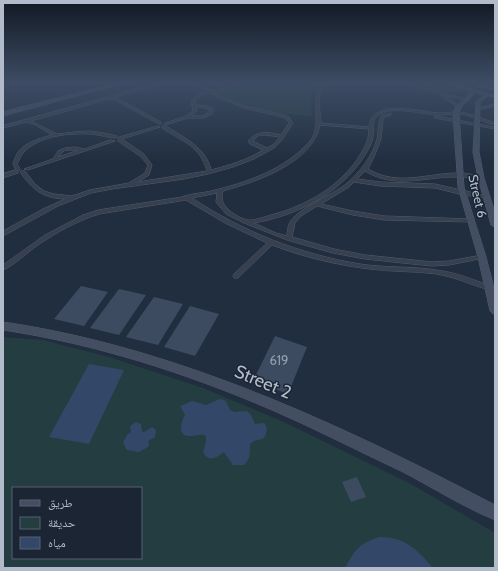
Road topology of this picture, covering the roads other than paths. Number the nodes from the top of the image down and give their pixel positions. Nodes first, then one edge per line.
1 (18, 109) edge
2 (69, 109) edge
3 (135, 109) edge
4 (195, 109) edge
5 (210, 109) edge
6 (248, 109) edge
7 (317, 109) edge
8 (452, 109) edge
9 (460, 109) edge
10 (478, 109) edge
11 (5, 112) edge
12 (456, 113) junction
13 (37, 117) junction
14 (187, 117) junction
15 (477, 118) junction
16 (25, 121) junction
17 (35, 122) junction
18 (320, 124) junction
19 (495, 124) edge
20 (162, 125) junction
21 (478, 125) junction
22 (3, 127) edge
23 (372, 128) junction
24 (495, 128) edge
25 (48, 132) junction
26 (56, 135) junction
27 (282, 136) junction
28 (47, 138) junction
29 (117, 139) junction
30 (267, 150) junction
31 (208, 163) junction
32 (222, 169) junction
33 (365, 169) junction
34 (21, 171) junction
35 (210, 171) junction
36 (147, 174) junction
37 (460, 175) junction
38 (3, 176) edge
39 (481, 178) junction
40 (353, 180) junction
41 (150, 183) junction
42 (128, 186) junction
43 (221, 190) junction
44 (462, 193) junction
45 (50, 196) junction
46 (74, 197) junction
47 (186, 197) junction
48 (486, 197) junction
49 (56, 204) junction
50 (318, 205) junction
51 (471, 221) junction
52 (246, 222) junction
53 (495, 225) edge
54 (16, 227) junction
55 (3, 228) edge
56 (3, 234) edge
57 (289, 239) junction
58 (271, 244) junction
59 (482, 257) junction
60 (3, 268) edge
61 (236, 276) dead end
62 (489, 288) junction
63 (495, 311) edge
64 (3, 326) edge
65 (495, 513) edge

1 - 11 street
2 - 13 street
3 - 20 street
4 - 14 street
5 - 14 street
6 - 27 street
7 - 18 street
8 - 12 street
9 - 12 street
10 - 15 street, Street 6
12 - 15 street
12 - 21 street
12 - 23 street
12 - 33 street
12 - 37 street, Street 6
13 - 16 street
13 - 17 street
14 - 20 street
15 - 19 street
15 - 21 street, Street 6
16 - 17 street
16 - 22 street
17 - 25 street
18 - 23 street
18 - 43 street
20 - 29 street
20 - 31 street
21 - 24 street
21 - 39 street, Street 6
23 - 52 street
25 - 26 street
25 - 28 street
26 - 28 street
26 - 29 street
27 - 30 street
27 - 30 street
28 - 34 street
29 - 34 street
29 - 36 street
30 - 32 street
31 - 32 street
31 - 35 street
32 - 35 street
33 - 37 street
33 - 40 street
34 - 38 street
34 - 45 street
35 - 41 street
36 - 41 street
36 - 42 street
37 - 39 street
37 - 44 street, Street 6
39 - 48 street, Street 6
40 - 44 street
40 - 50 street
41 - 42 street
42 - 46 street
43 - 47 street
43 - 52 street
44 - 48 street
44 - 51 street, Street 6
45 - 46 street
45 - 49 street
46 - 49 street
47 - 58 street
47 - 60 street
48 - 53 street, Street 6
49 - 54 street
50 - 51 street
50 - 57 street
51 - 59 street, Street 6
52 - 57 street
54 - 55 street
54 - 56 street
57 - 59 street
58 - 61 street
58 - 62 street
59 - 62 street, Street 6
62 - 63 street, Street 6
64 - 65 street, Street 2

